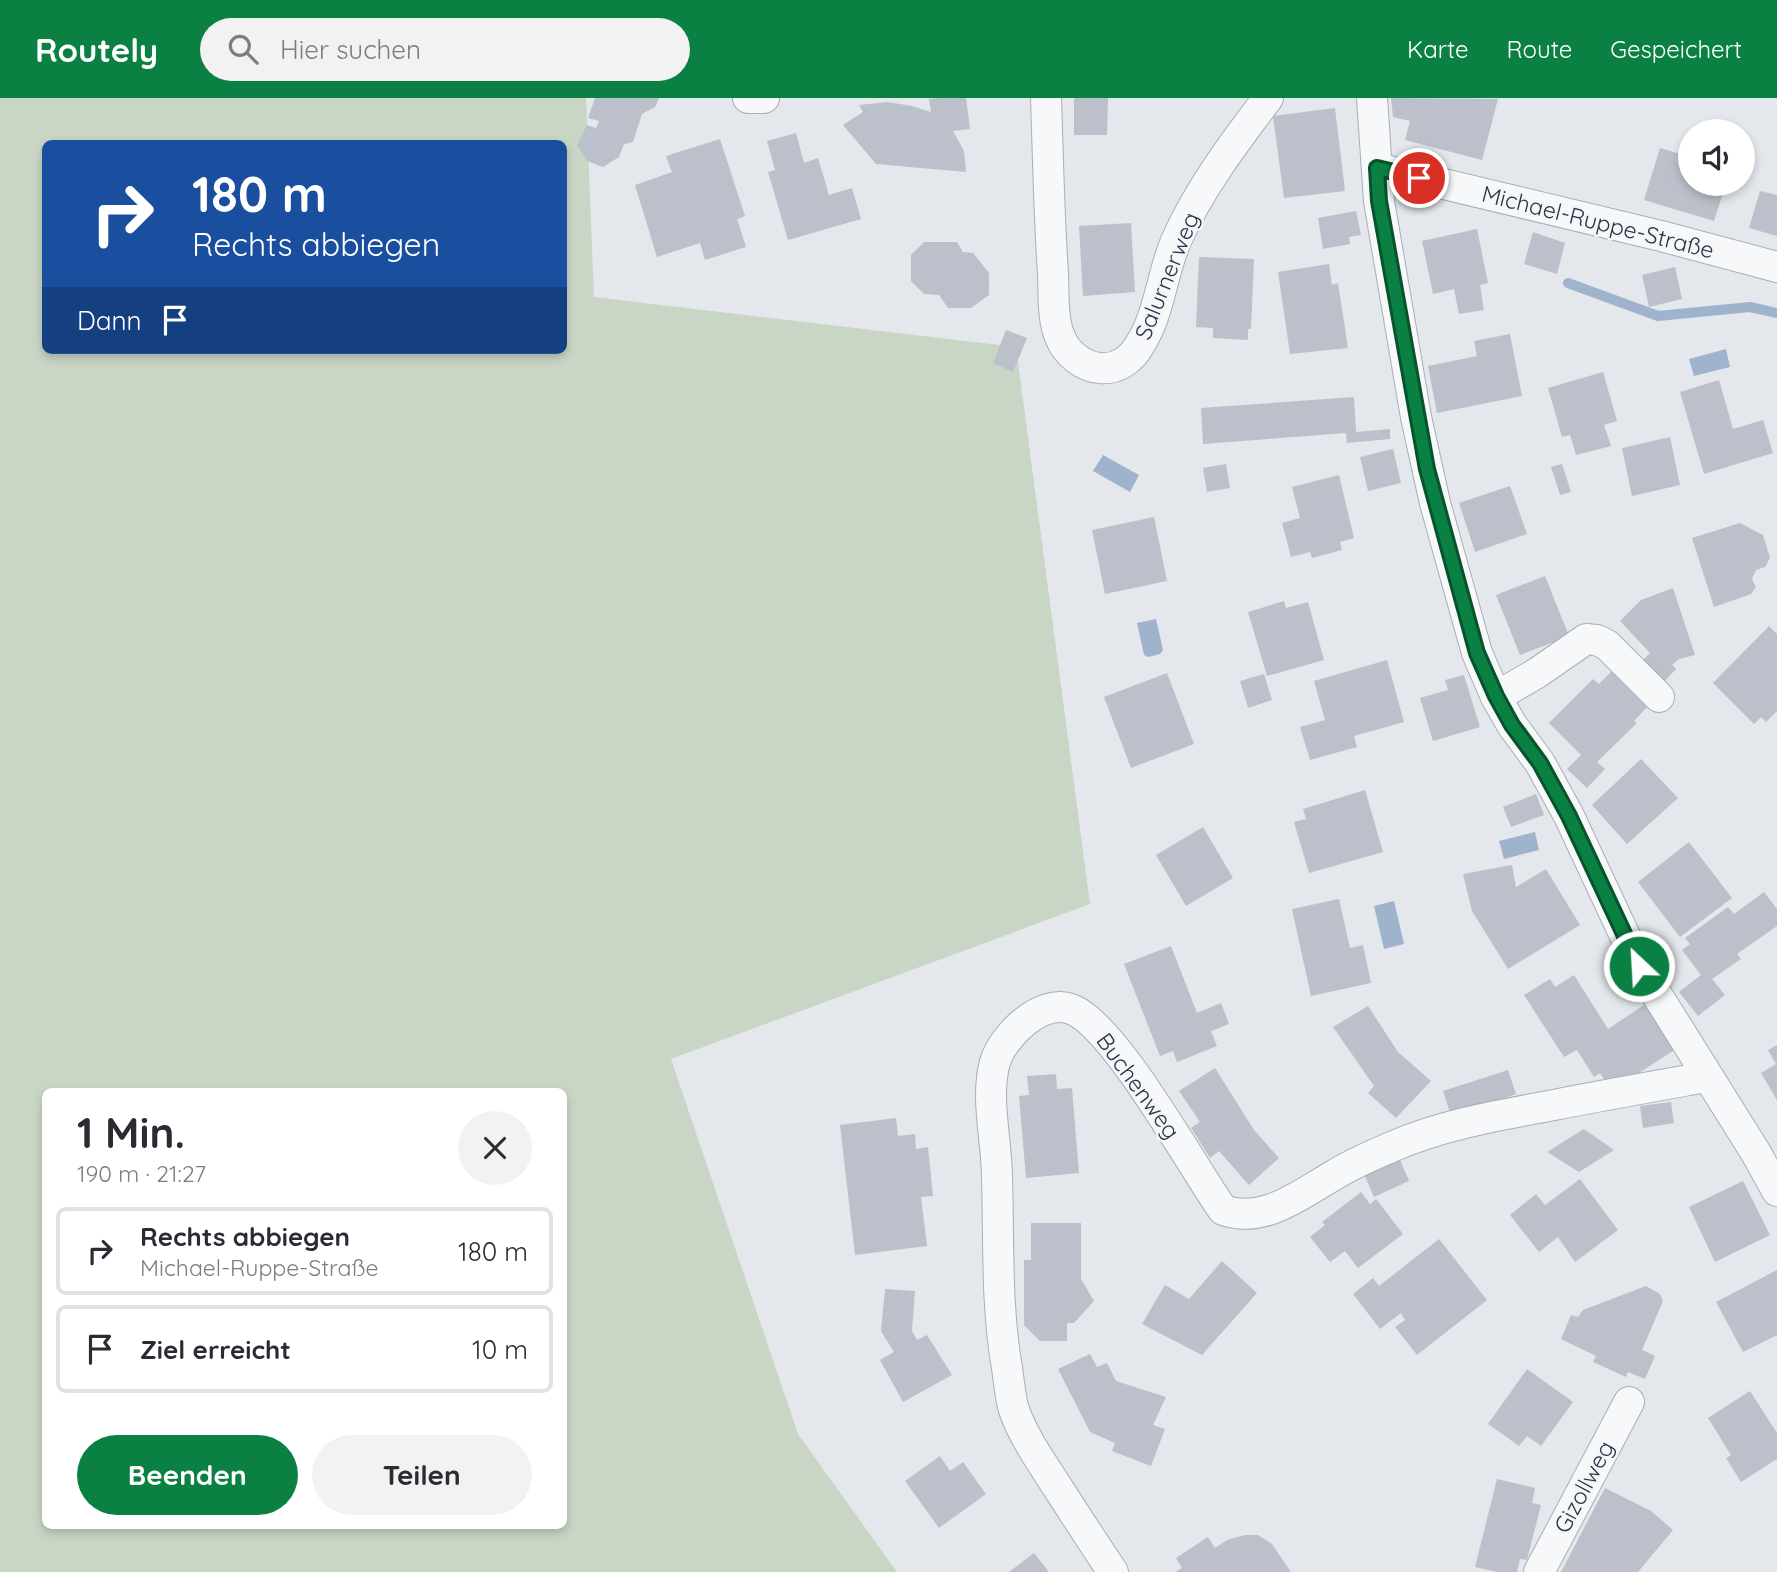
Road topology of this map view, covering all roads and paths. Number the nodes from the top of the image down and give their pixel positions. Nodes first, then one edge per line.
1 (748, 98) edge
2 (764, 98) edge
3 (1046, 98) edge
4 (1268, 98) edge
5 (1372, 98) edge
6 (1377, 168) junction
7 (1777, 267) edge
8 (1496, 696) junction
9 (1659, 697) dead end
10 (1706, 1077) junction
11 (1777, 1191) edge
12 (1629, 1402) dead end
13 (1113, 1572) edge
14 (1539, 1572) edge

1 - 2 street
3 - 4 street, Salurnerweg
5 - 6 street
6 - 7 street, Michael-Ruppe-Straße
6 - 8 street
8 - 9 street
8 - 10 street
10 - 11 street
10 - 13 street, Buchenweg
12 - 14 street, Gizollweg

